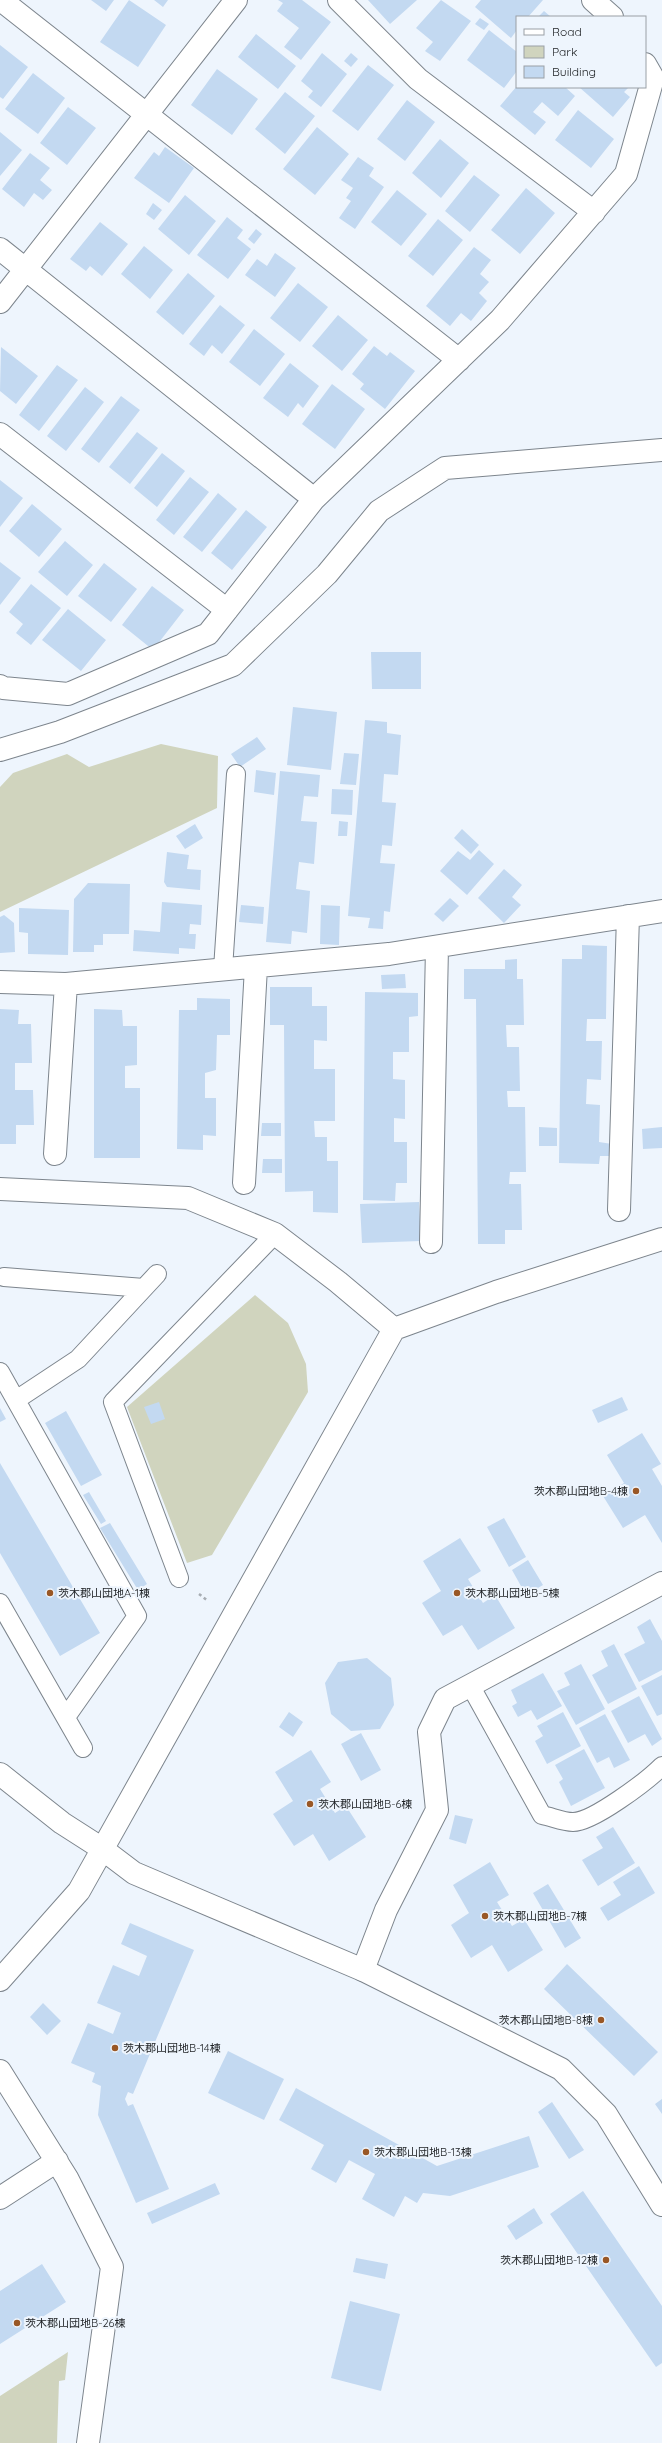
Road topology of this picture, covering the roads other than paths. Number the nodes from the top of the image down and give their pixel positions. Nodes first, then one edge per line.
1 (1, 0) edge
2 (236, 0) edge
3 (339, 0) edge
4 (593, 0) edge
5 (611, 16) edge
6 (646, 66) edge
7 (148, 114) junction
8 (594, 212) junction
9 (0, 249) edge
10 (26, 269) junction
11 (0, 302) edge
12 (458, 360) junction
13 (0, 434) edge
14 (662, 450) edge
15 (314, 499) junction
16 (227, 610) junction
17 (0, 686) edge
18 (0, 750) edge
19 (236, 774) dead end
20 (662, 911) edge
21 (628, 916) junction
22 (437, 947) junction
23 (256, 967) junction
24 (223, 969) junction
25 (0, 982) edge
26 (66, 984) junction
27 (55, 1154) dead end
28 (244, 1183) dead end
29 (0, 1188) edge
30 (619, 1210) dead end
31 (274, 1234) junction
32 (662, 1239) edge
33 (431, 1242) dead end
34 (157, 1274) dead end
35 (4, 1277) dead end
36 (144, 1288) junction
37 (394, 1329) junction
38 (0, 1372) edge
39 (16, 1400) junction
40 (179, 1578) road end
41 (662, 1583) edge
42 (0, 1603) edge
43 (470, 1685) junction
44 (66, 1717) junction
45 (83, 1748) dead end
46 (662, 1766) edge
47 (0, 1774) edge
48 (101, 1848) junction
49 (363, 1970) junction
50 (0, 1980) edge
51 (0, 2071) edge
52 (57, 2161) junction
53 (0, 2198) edge
54 (662, 2205) edge
55 (88, 2443) edge

1 - 7 street
2 - 7 street
3 - 8 street
4 - 5 street
6 - 8 street
7 - 10 street
7 - 12 street
8 - 12 street
9 - 10 street
10 - 11 street
10 - 15 street
12 - 15 street
13 - 16 street
14 - 18 street
15 - 16 street
16 - 17 street
19 - 24 lane
20 - 21 street
21 - 22 street
21 - 30 street
22 - 23 street
22 - 33 street
23 - 24 street
23 - 28 street
24 - 26 street
25 - 26 street
26 - 27 street
29 - 31 street
31 - 37 street
31 - 40 lane
32 - 37 street
34 - 36 lane
35 - 36 lane
36 - 39 lane
37 - 48 street
38 - 39 lane
39 - 44 lane
41 - 43 street
42 - 44 lane
43 - 46 lane
43 - 49 street
44 - 45 lane
47 - 48 street
48 - 49 street
48 - 50 street
49 - 54 street
51 - 52 street
52 - 53 street
52 - 55 street

